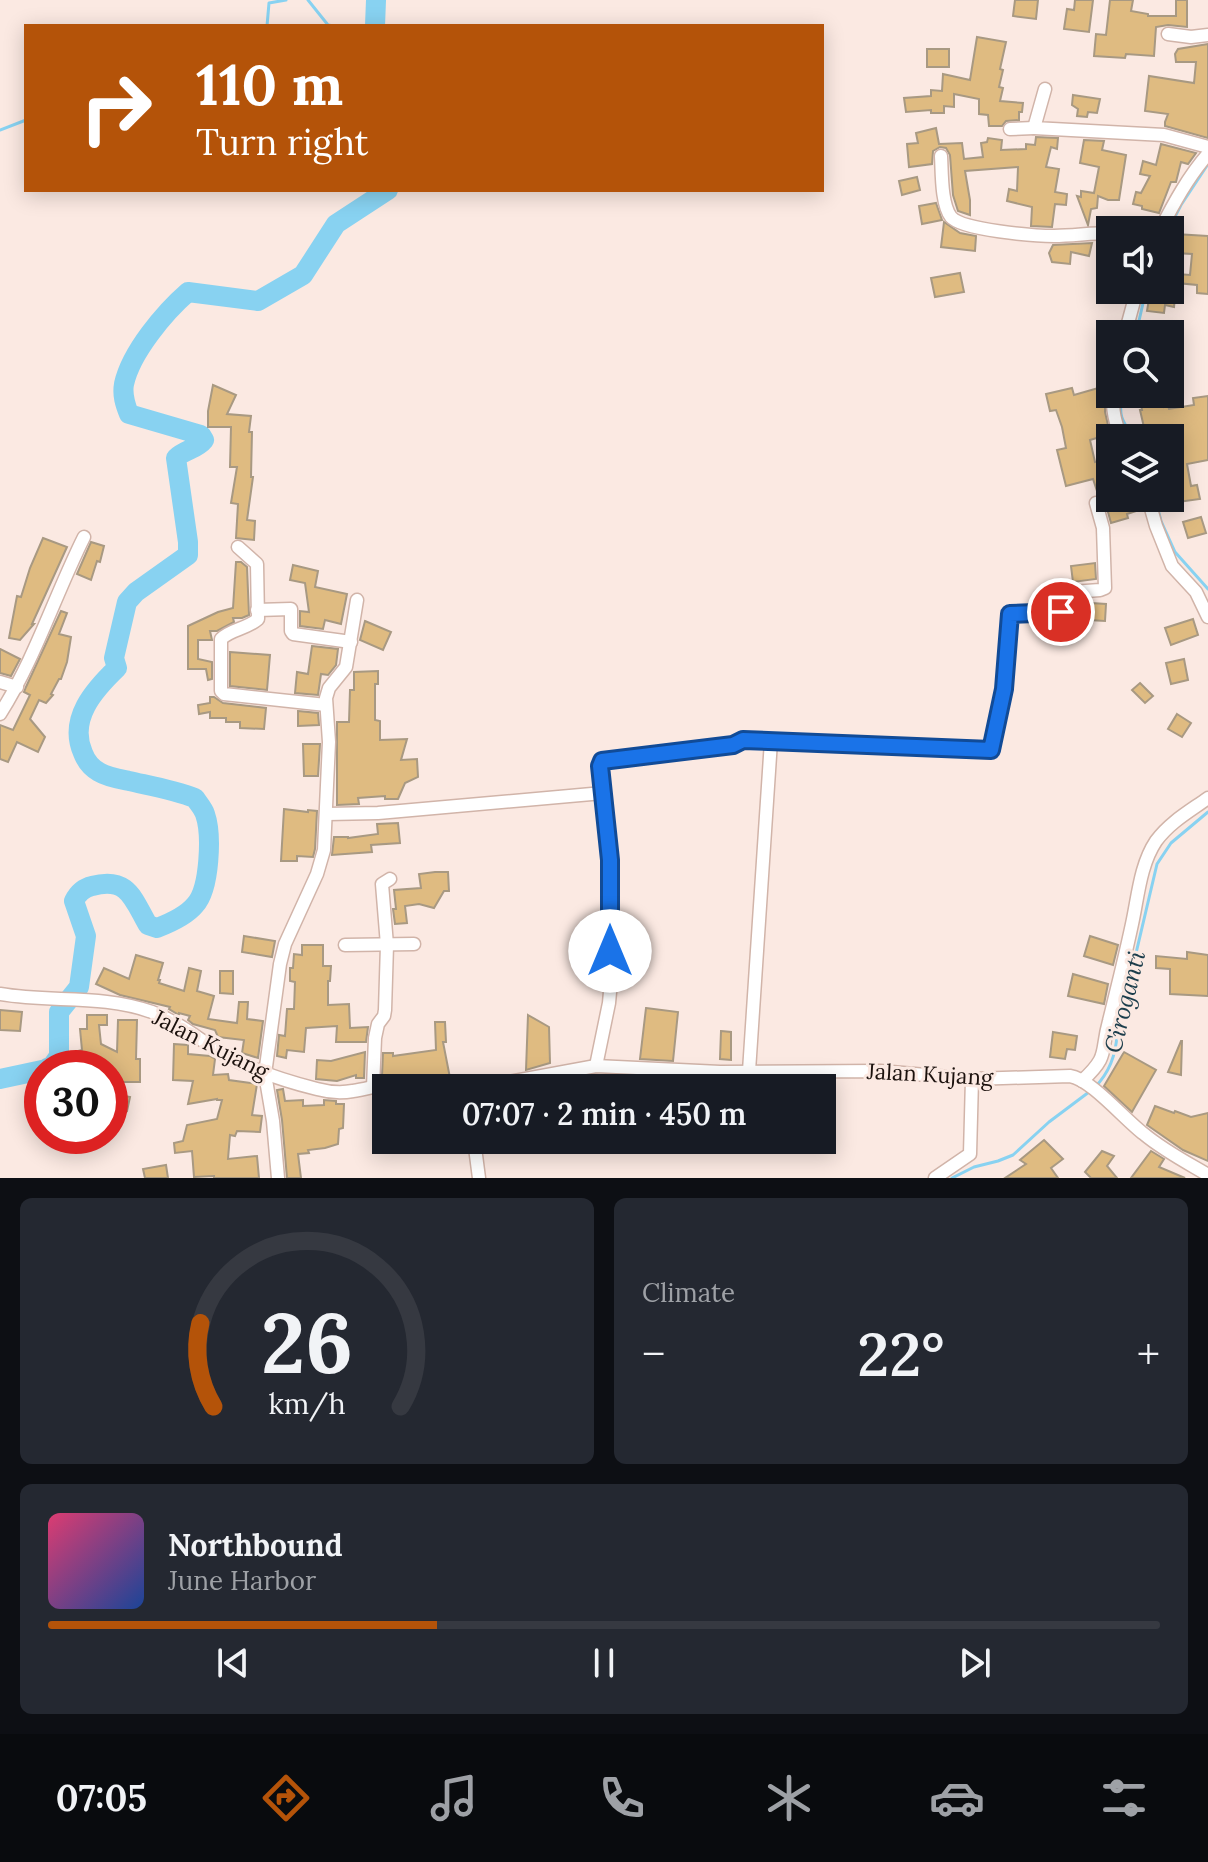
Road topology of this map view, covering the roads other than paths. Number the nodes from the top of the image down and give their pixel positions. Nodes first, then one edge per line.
1 (1168, 34) dead end
2 (1208, 35) edge
3 (1045, 89) dead end
4 (1034, 128) junction
5 (1010, 129) dead end
6 (1208, 147) edge
7 (1208, 154) edge
8 (941, 156) dead end
9 (1167, 216) edge
10 (1096, 234) edge
11 (1099, 512) edge
12 (1152, 512) edge
13 (84, 537) dead end
14 (238, 547) dead end
15 (357, 600) dead end
16 (257, 610) junction
17 (1208, 617) edge
18 (351, 642) junction
19 (0, 682) edge
20 (17, 687) junction
21 (326, 705) junction
22 (0, 714) edge
23 (771, 741) junction
24 (603, 793) junction
25 (1208, 798) edge
26 (327, 814) junction
27 (390, 879) dead end
28 (414, 944) dead end
29 (345, 945) dead end
30 (387, 945) junction
31 (0, 994) edge
32 (596, 1066) junction
33 (749, 1071) junction
34 (265, 1074) junction
35 (374, 1074) edge
36 (552, 1074) edge
37 (972, 1079) junction
38 (1082, 1081) junction
39 (372, 1087) edge
40 (476, 1154) edge
41 (1201, 1174) edge
42 (278, 1178) edge
43 (479, 1178) edge
44 (935, 1178) edge

1 - 2 street
3 - 4 street
4 - 5 street
4 - 6 street
7 - 9 street
8 - 10 street
11 - 23 street
12 - 17 street
13 - 20 street
14 - 16 street
15 - 18 street
16 - 18 street
16 - 21 street
18 - 21 street
19 - 20 street
20 - 22 street
21 - 26 street
23 - 24 street
23 - 33 street
24 - 26 street
24 - 32 street
25 - 38 street
26 - 34 street
27 - 30 street
28 - 30 street
29 - 30 street
30 - 35 street
31 - 34 street, Jalan Kujang
32 - 33 street, Jalan Kujang
32 - 36 street, Jalan Kujang
33 - 37 street, Jalan Kujang
34 - 39 street, Jalan Kujang
34 - 42 street
37 - 38 street, Jalan Kujang
37 - 44 street
38 - 41 street, Jalan Kujang
40 - 43 street

